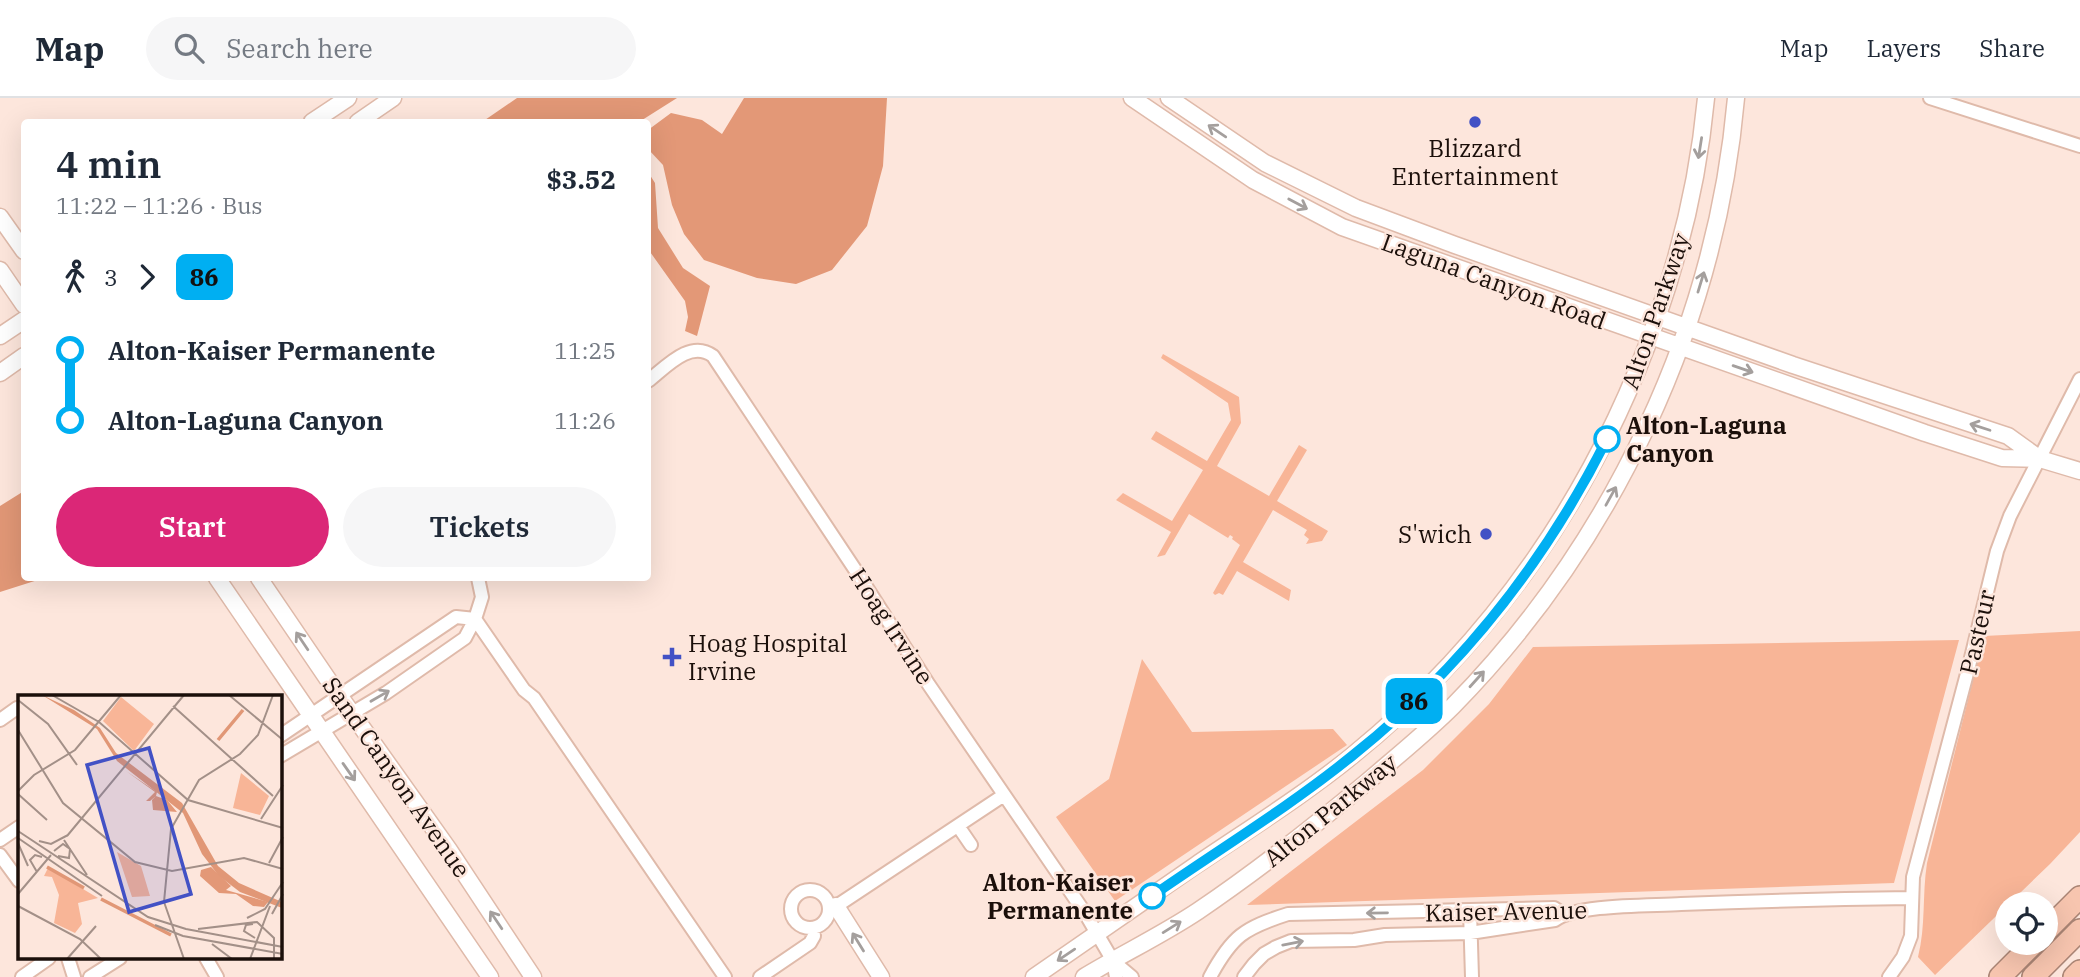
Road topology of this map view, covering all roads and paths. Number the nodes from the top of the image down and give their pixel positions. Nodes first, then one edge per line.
1 (348, 98) edge
2 (393, 98) edge
3 (1132, 98) edge
4 (1169, 98) edge
5 (1706, 98) edge
6 (1736, 98) edge
7 (1930, 98) edge
8 (316, 119) edge
9 (362, 119) edge
10 (2080, 146) edge
11 (0, 217) edge
12 (21, 247) edge
13 (0, 270) edge
14 (21, 301) edge
15 (1658, 317) junction
16 (21, 322) edge
17 (1686, 327) junction
18 (0, 336) edge
19 (1651, 337) junction
20 (1679, 346) junction
21 (21, 358) edge
22 (0, 373) edge
23 (651, 379) edge
24 (2080, 379) edge
25 (2040, 459) junction
26 (2080, 471) edge
27 (219, 581) edge
28 (261, 581) edge
29 (479, 581) edge
30 (475, 619) junction
31 (341, 697) junction
32 (18, 708) dead end
33 (352, 712) junction
34 (310, 716) junction
35 (0, 720) edge
36 (320, 731) junction
37 (282, 735) edge
38 (282, 755) edge
39 (1004, 795) junction
40 (958, 826) junction
41 (18, 828) edge
42 (0, 840) edge
43 (971, 845) dead end
44 (0, 855) edge
45 (18, 877) edge
46 (2080, 897) edge
47 (1912, 898) junction
48 (832, 909) junction
49 (1470, 911) junction
50 (1563, 914) junction
51 (2058, 919) edge
52 (813, 928) junction
53 (2080, 930) edge
54 (1097, 933) junction
55 (1471, 933) junction
56 (2022, 955) edge
57 (46, 960) edge
58 (69, 960) edge
59 (117, 960) edge
60 (207, 960) edge
61 (1114, 969) edge
62 (2080, 971) edge
63 (22, 977) edge
64 (74, 977) edge
65 (90, 977) edge
66 (217, 977) edge
67 (490, 977) edge
68 (533, 977) edge
69 (725, 977) edge
70 (760, 977) edge
71 (881, 977) edge
72 (1034, 977) edge
73 (1084, 977) edge
74 (1132, 977) edge
75 (1210, 977) edge
76 (1244, 977) edge
77 (1472, 977) edge
78 (1889, 977) edge
79 (2000, 977) edge
80 (2032, 977) edge
81 (2074, 977) edge

1 - 8 main road
2 - 9 main road
3 -> 19 main road, Laguna Canyon Road
15 -> 4 main road, Laguna Canyon Road
5 -> 15 main road, Alton Parkway
17 -> 6 main road, Alton Parkway
7 - 10 street
11 - 12 main road
13 - 14 main road
15 - 17 main road, Laguna Canyon Road
15 - 19 main road, Alton Parkway
16 - 18 main road
17 - 20 main road, Alton Parkway
25 -> 17 main road, Laguna Canyon Road
19 - 20 main road, Laguna Canyon Road
19 - 54 main road, Alton Parkway
20 -> 25 main road, Laguna Canyon Road
61 -> 20 main road, Alton Parkway
21 - 22 main road
23 - 39 street, Hoag Irvine
24 - 25 street, Pasteur
25 - 26 main road, Laguna Canyon Road
25 - 47 street, Pasteur
27 - 34 main road, Sand Canyon Avenue
31 -> 28 main road, Sand Canyon Avenue
29 - 30 street
30 - 31 street
33 -> 30 street
30 - 69 street
31 - 33 main road, Sand Canyon Avenue
31 - 34 street
32 - 35 street
33 - 36 street
68 -> 33 main road, Sand Canyon Avenue
34 - 36 main road, Sand Canyon Avenue
34 - 37 street
36 - 38 street
36 -> 67 main road, Sand Canyon Avenue
39 - 40 street
39 - 54 street, Hoag Irvine
40 - 43 street
40 - 48 street
41 - 42 street
44 - 45 street
46 - 51 highway
47 - 50 street, Kaiser Avenue
47 - 78 street, Pasteur
48 - 52 street
48 - 52 street
71 -> 48 main road
49 - 50 street, Kaiser Avenue
49 - 55 street
49 -> 75 street, Kaiser Avenue
50 - 55 street, Kaiser Avenue
52 - 70 street
53 - 80 highway
54 - 61 street, Hoag Irvine
54 -> 72 main road, Alton Parkway
76 -> 55 street, Kaiser Avenue
55 - 77 street
56 - 79 highway
57 - 63 street
58 - 64 street
59 - 65 street
60 - 66 street
61 - 73 main road, Alton Parkway
61 - 74 street
62 - 81 highway

